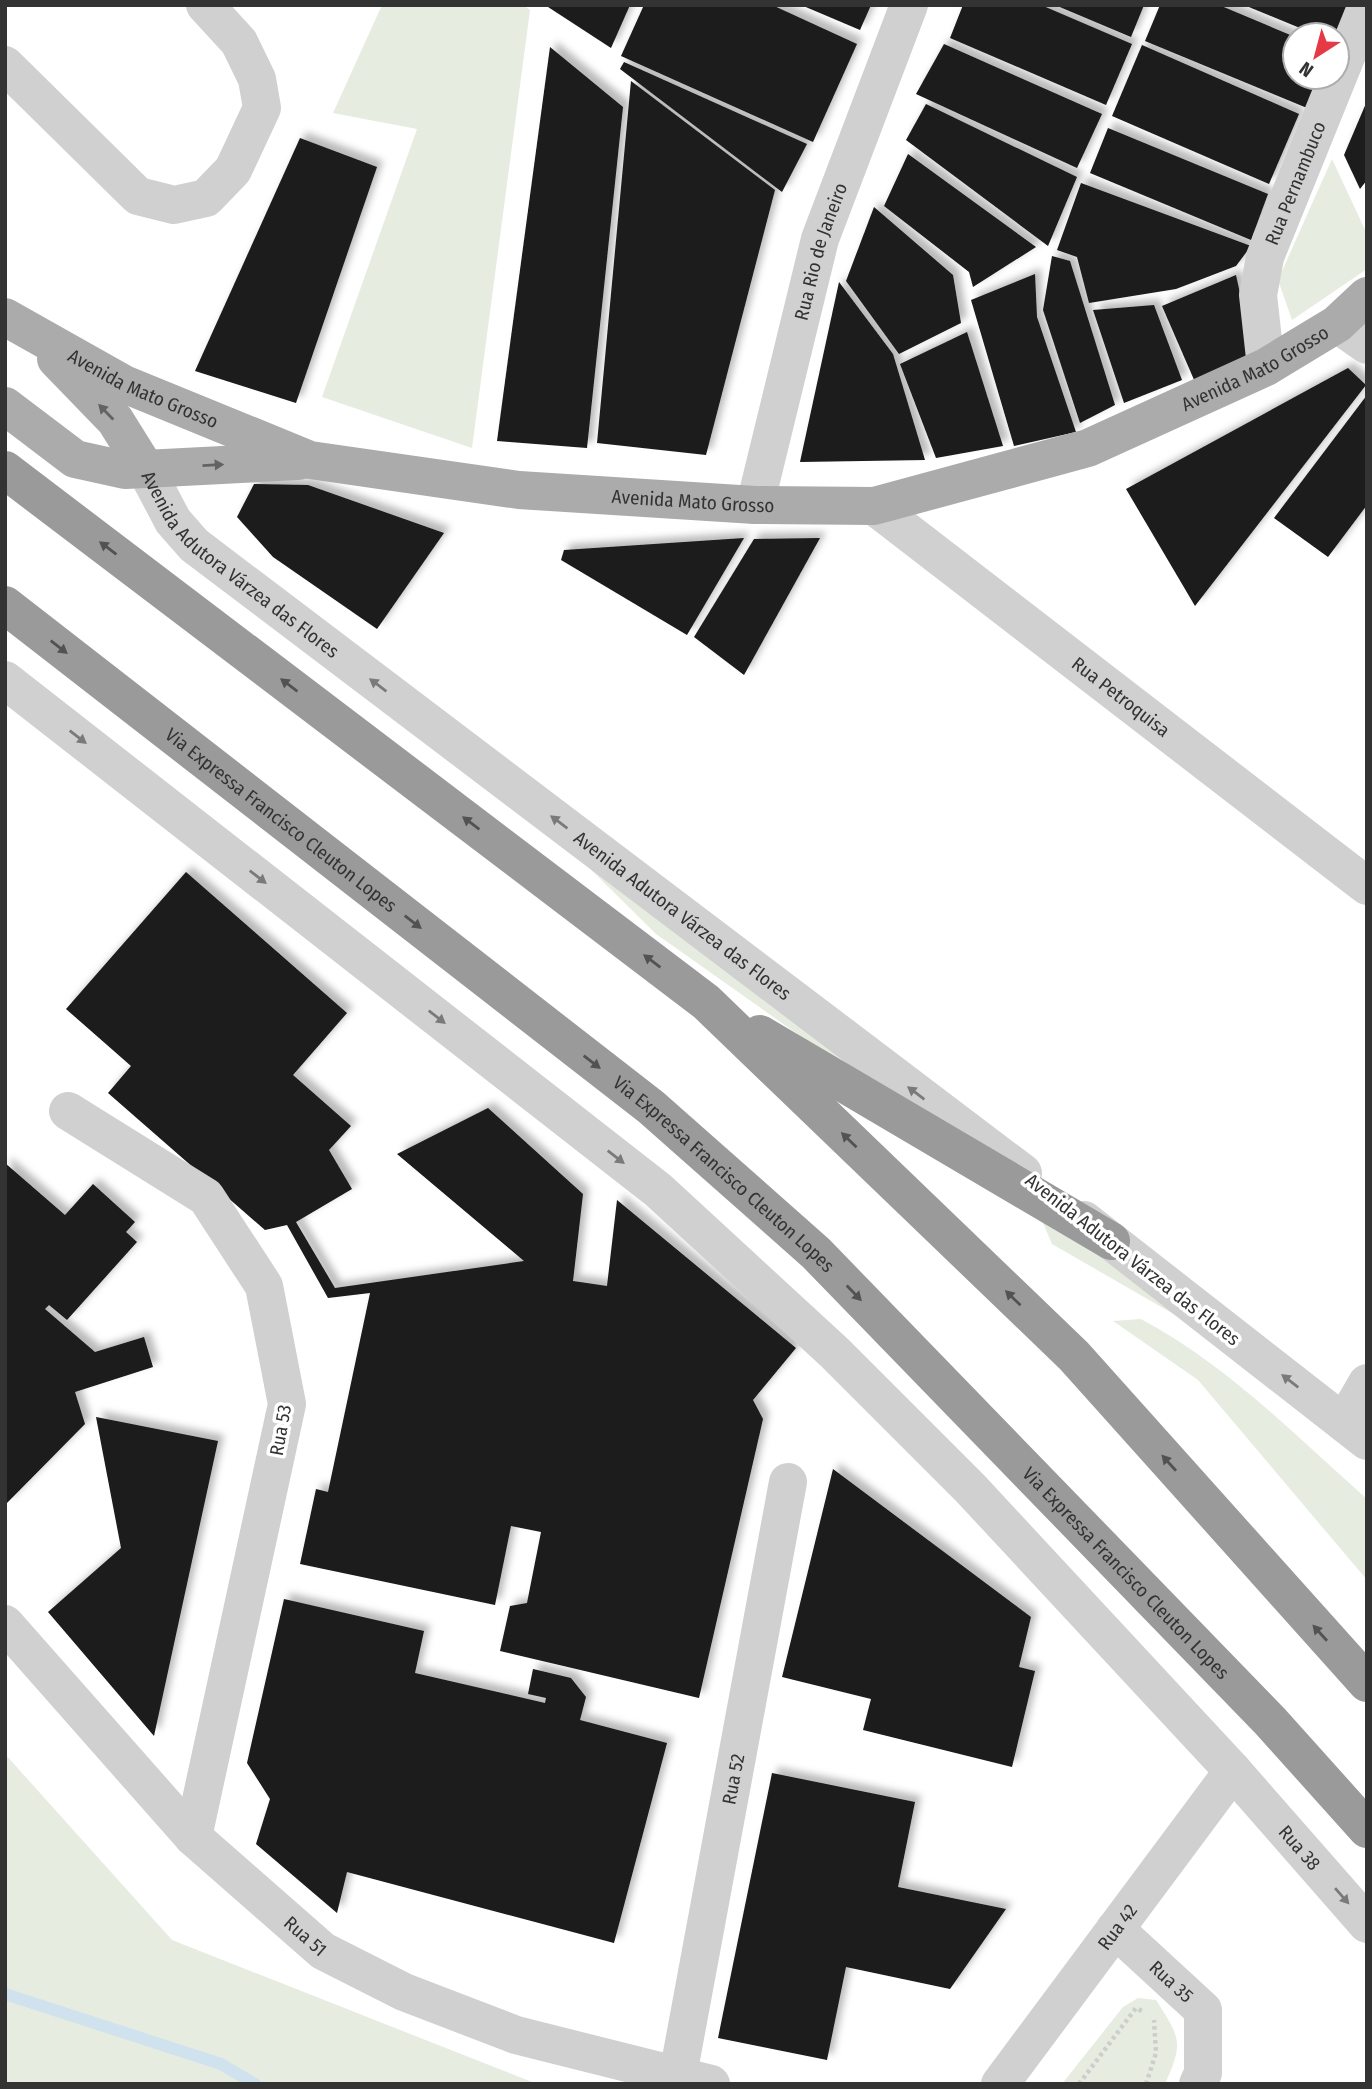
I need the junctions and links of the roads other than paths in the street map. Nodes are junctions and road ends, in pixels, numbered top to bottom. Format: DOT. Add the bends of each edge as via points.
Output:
graph roads {
  1 [pos="205,5"];
  2 [pos="909,5"];
  3 [pos="1367,5"];
  4 [pos="5,65"];
  5 [pos="1367,296"];
  6 [pos="17,324"];
  7 [pos="1352,334"];
  8 [pos="1266,367"];
  9 [pos="5,406"];
  10 [pos="310,460"];
  11 [pos="145,468"];
  12 [pos="5,470"];
  13 [pos="755,505"];
  14 [pos="874,506"];
  15 [pos="5,605"];
  16 [pos="5,680"];
  17 [pos="1367,886"];
  18 [pos="706,1002"];
  19 [pos="68,1111"];
  20 [pos="1111,1241"];
  21 [pos="1367,1383"];
  22 [pos="1355,1432"];
  23 [pos="788,1482"];
  24 [pos="5,1624"];
  25 [pos="1367,1683"];
  26 [pos="1233,1771"];
  27 [pos="1367,1829"];
  28 [pos="194,1837"];
  29 [pos="1367,1924"];
  30 [pos="1115,1930"];
  31 [pos="694,2080"];
  32 [pos="1000,2084"];
  33 [pos="1198,2084"];
  1 -- 4 [label="street" via="239,42 257,79 261,108 233,170 206,198 174,205 138,196"];
  2 -- 13 [label="street, Rua Rio de Janeiro" via="820,239"];
  3 -- 8 [label="street, Rua Pernambuco" via="1265,257 1258,295"];
  5 -- 7 [label="main road, Avenida Mato Grosso"];
  6 -- 10 [label="main road, Avenida Mato Grosso" via="124,384"];
  11 -- 6 [label="main road, one-way" via="115,420"];
  7 -- 8 [label="main road, Avenida Mato Grosso"];
  8 -- 14 [label="main road, Avenida Mato Grosso" via="1088,448"];
  9 -- 11 [label="main road, Avenida Adutora Várzea das Flores" via="75,458 125,470"];
  11 -- 10 [label="main road, one-way"];
  10 -- 13 [label="main road, Avenida Mato Grosso" via="519,491"];
  20 -- 11 [label="street, Avenida Adutora Várzea das Flores, one-way" via="194,545 173,522"];
  18 -- 12 [label="highway, one-way"];
  13 -- 14 [label="main road, Avenida Mato Grosso"];
  14 -- 17 [label="street, Rua Petroquisa"];
  15 -- 27 [label="highway, Via Expressa Francisco Cleuton Lopes, one-way" via="651,1107 816,1253 1270,1721"];
  16 -- 26 [label="street, one-way" via="658,1190 835,1353 971,1488"];
  18 -- 20 [label="highway"];
  25 -- 18 [label="highway, one-way" via="1074,1356"];
  19 -- 28 [label="street, Rua 53" via="206,1197 264,1286 287,1404"];
  22 -- 20 [label="street, Avenida Adutora Várzea das Flores, one-way"];
  21 -- 22 [label="street"];
  23 -- 31 [label="street, Rua 52"];
  24 -- 28 [label="street, Rua 51"];
  26 -- 29 [label="street, Rua 38, one-way"];
  26 -- 30 [label="street, Rua 42"];
  28 -- 31 [label="street, Rua 51" via="323,1951 404,1992 516,2035"];
  30 -- 32 [label="street, Rua 42"];
  30 -- 33 [label="street, Rua 35" via="1203,2010 1203,2073"];
}
